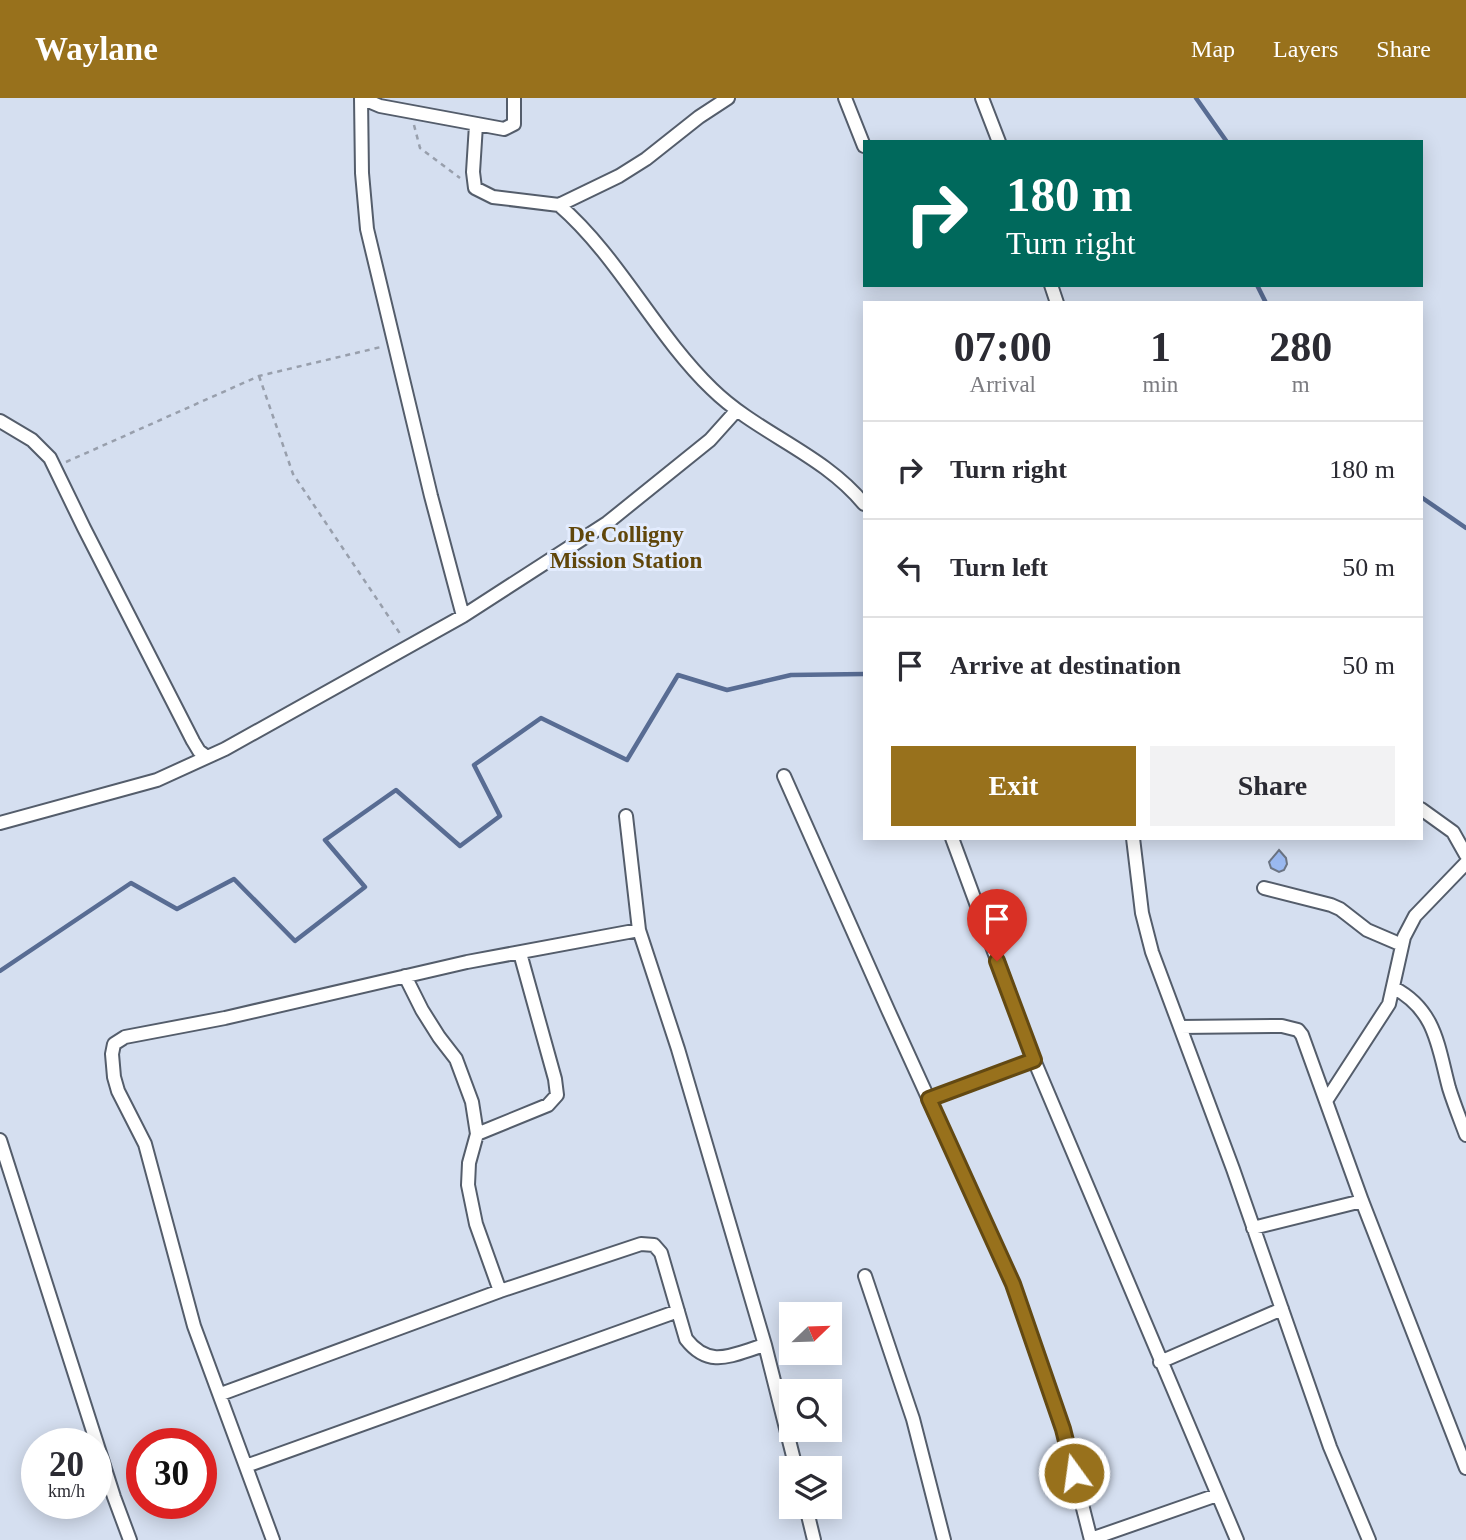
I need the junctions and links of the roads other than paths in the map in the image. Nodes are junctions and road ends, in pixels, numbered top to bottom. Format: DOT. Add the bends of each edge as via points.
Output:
graph roads {
  1 [pos="361,98"];
  2 [pos="514,98"];
  3 [pos="728,98"];
  4 [pos="845,98"];
  5 [pos="982,98"];
  6 [pos="476,125"];
  7 [pos="998,140"];
  8 [pos="863,143"];
  9 [pos="559,205"];
  10 [pos="736,411"];
  11 [pos="0,421"];
  12 [pos="863,503"];
  13 [pos="463,616"];
  14 [pos="206,757"];
  15 [pos="784,776"];
  16 [pos="1423,810"];
  17 [pos="626,816"];
  18 [pos="0,823"];
  19 [pos="953,840"];
  20 [pos="1133,840"];
  21 [pos="1466,855"];
  22 [pos="1466,863"];
  23 [pos="1264,888"];
  24 [pos="639,930"];
  25 [pos="1402,945"];
  26 [pos="520,953"];
  27 [pos="405,976"];
  28 [pos="1394,988"];
  29 [pos="1180,1027"];
  30 [pos="1034,1060"];
  31 [pos="929,1099"];
  32 [pos="1326,1101"];
  33 [pos="477,1134"];
  34 [pos="1466,1135"];
  35 [pos="0,1140"];
  36 [pos="1362,1200"];
  37 [pos="1253,1228"];
  38 [pos="865,1276"];
  39 [pos="500,1292"];
  40 [pos="1282,1309"];
  41 [pos="678,1311"];
  42 [pos="765,1345"];
  43 [pos="1160,1362"];
  44 [pos="220,1394"];
  45 [pos="793,1456"];
  46 [pos="246,1466"];
  47 [pos="1466,1468"];
  48 [pos="1217,1495"];
  49 [pos="809,1519"];
  50 [pos="130,1540"];
  51 [pos="273,1540"];
  52 [pos="814,1540"];
  53 [pos="944,1540"];
  54 [pos="1091,1540"];
  55 [pos="1237,1540"];
  56 [pos="1368,1540"];
  1 -- 6 [label="street"];
  1 -- 13 [label="street" via="367,229"];
  2 -- 6 [label="street" via="516,120 511,127"];
  3 -- 9 [label="street" via="637,165"];
  4 -- 8 [label="street"];
  5 -- 7 [label="street"];
  6 -- 9 [label="street" via="475,188 493,197"];
  9 -- 10 [label="street" via="578,221 710,388"];
  10 -- 12 [label="street" via="812,457"];
  10 -- 13 [label="street" via="710,440 607,523"];
  11 -- 14 [label="street" via="32,440 50,458 193,740"];
  13 -- 14 [label="street"];
  14 -- 18 [label="street" via="157,780"];
  15 -- 31 [label="street"];
  16 -- 21 [label="street" via="1453,832"];
  17 -- 24 [label="street"];
  19 -- 30 [label="street"];
  20 -- 29 [label="street" via="1142,913"];
  22 -- 25 [label="street" via="1419,910"];
  23 -- 25 [label="street" via="1331,905 1367,930"];
  24 -- 26 [label="street"];
  24 -- 42 [label="street"];
  25 -- 28 [label="street"];
  26 -- 27 [label="street"];
  26 -- 33 [label="street" via="557,1096 548,1105"];
  27 -- 33 [label="street" via="462,1070"];
  27 -- 44 [label="street" via="125,1037 113,1047 114,1077 145,1144 194,1326"];
  28 -- 32 [label="street" via="1382,1017"];
  28 -- 34 [label="street" via="1418,1004 1433,1028"];
  29 -- 32 [label="street" via="1298,1030 1307,1043"];
  29 -- 37 [label="street"];
  30 -- 31 [label="street"];
  30 -- 43 [label="street"];
  31 -- 54 [label="street" via="1013,1284 1063,1429"];
  32 -- 36 [label="street"];
  33 -- 39 [label="street" via="468,1185 476,1224"];
  35 -- 50 [label="street"];
  36 -- 37 [label="street"];
  36 -- 47 [label="street"];
  37 -- 40 [label="street"];
  38 -- 53 [label="street" via="913,1419"];
  39 -- 41 [label="street" via="649,1243 659,1248"];
  39 -- 44 [label="street"];
  40 -- 43 [label="street"];
  40 -- 56 [label="street"];
  41 -- 42 [label="street" via="686,1339 705,1356 718,1358"];
  41 -- 46 [label="street"];
  42 -- 45 [label="street"];
  43 -- 48 [label="street"];
  44 -- 46 [label="street"];
  46 -- 51 [label="street"];
  48 -- 54 [label="street"];
  48 -- 55 [label="street"];
  49 -- 52 [label="street"];
}
